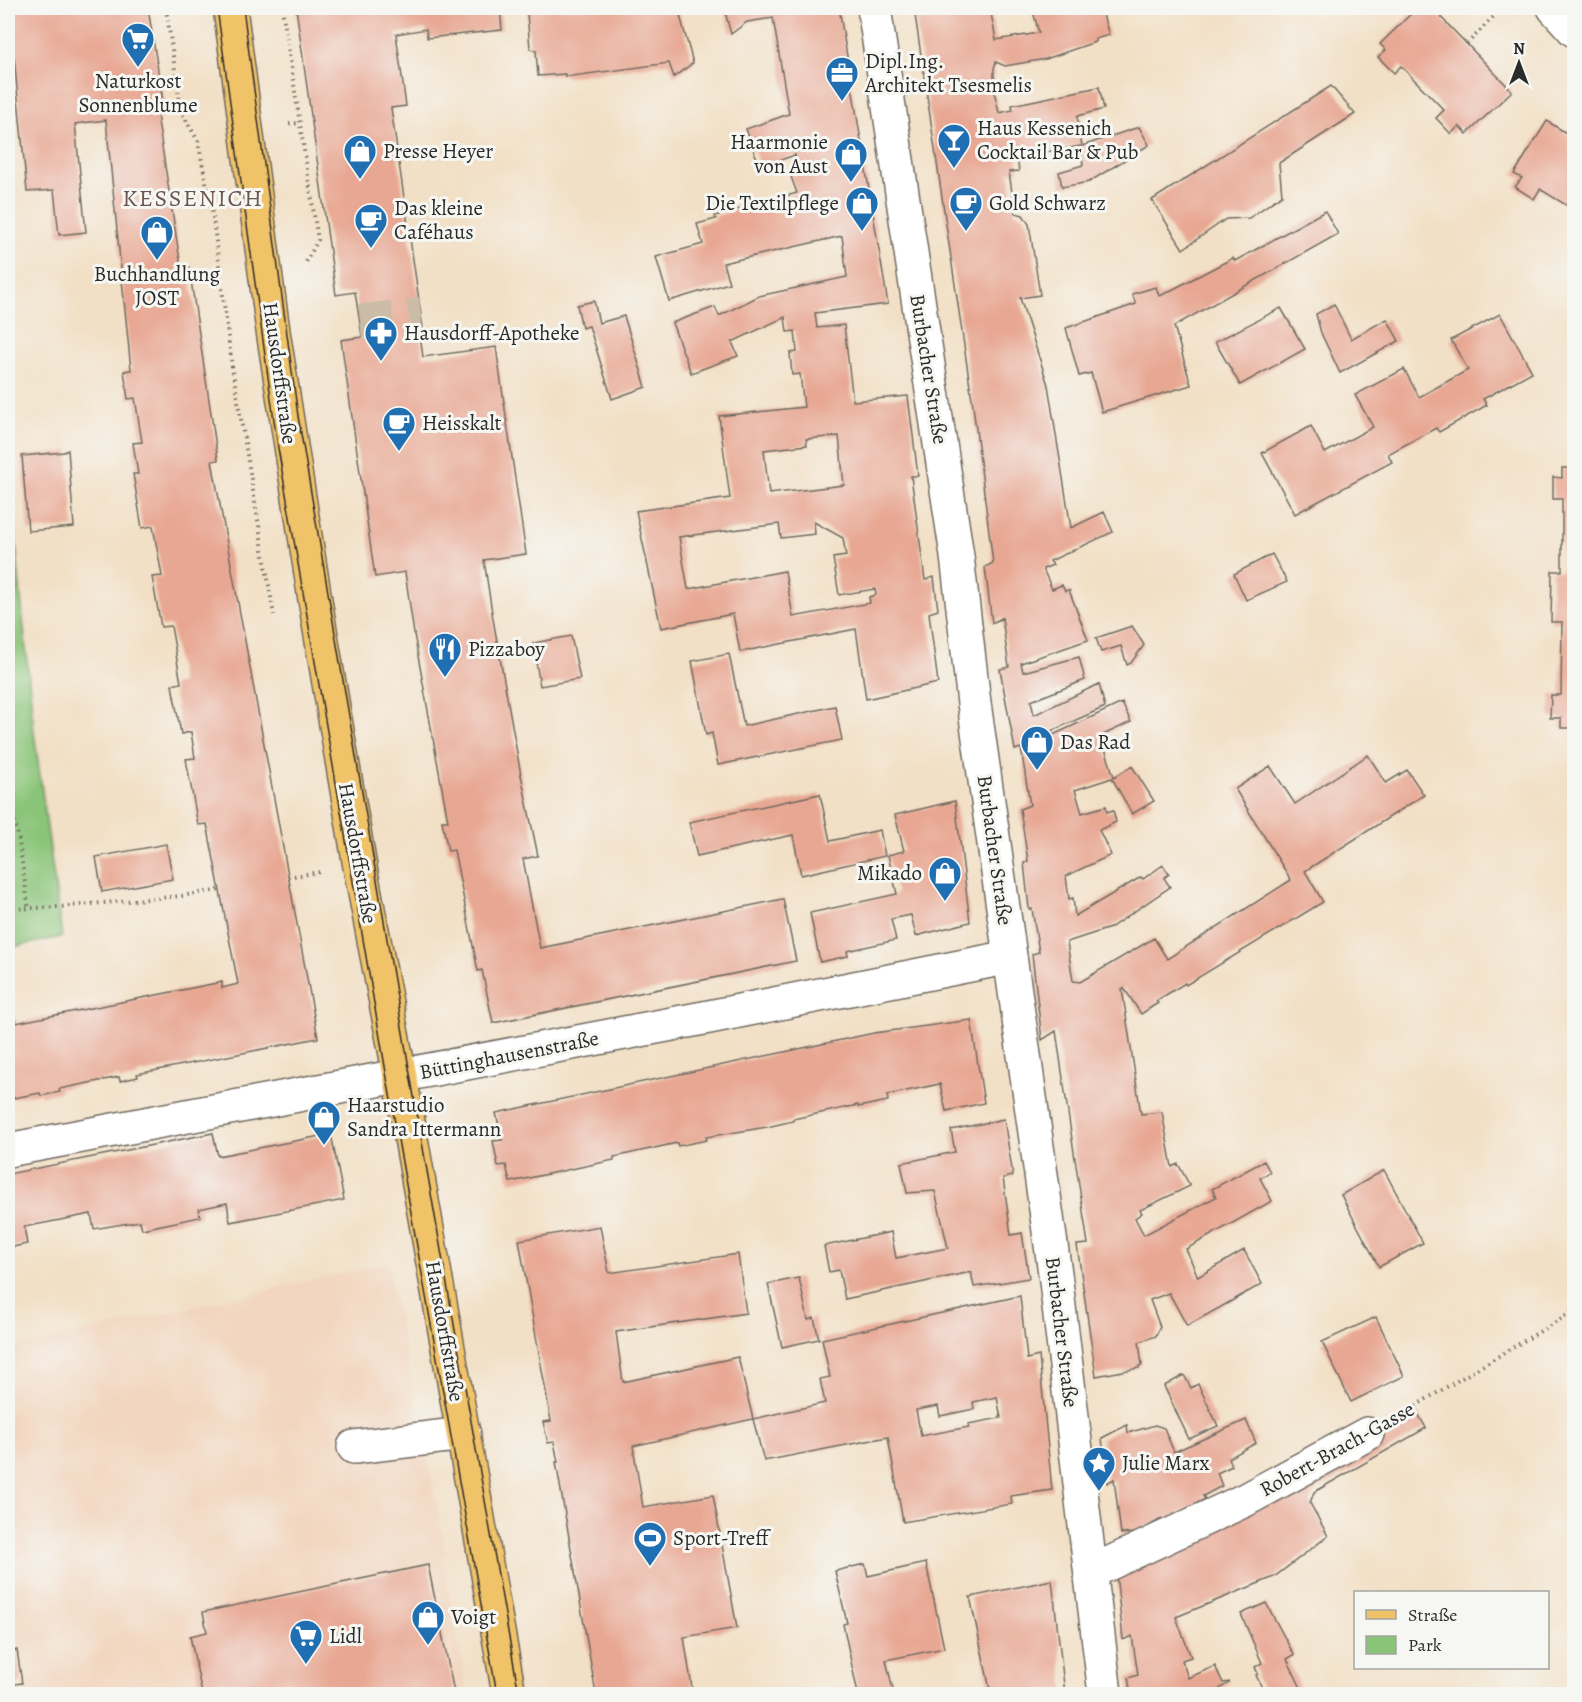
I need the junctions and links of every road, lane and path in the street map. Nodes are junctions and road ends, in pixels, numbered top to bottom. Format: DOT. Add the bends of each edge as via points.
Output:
graph roads {
  1 [pos="166,8"];
  2 [pos="230,8"];
  3 [pos="282,8"];
  4 [pos="874,8"];
  5 [pos="1502,8"];
  6 [pos="1554,8"];
  7 [pos="1575,30"];
  8 [pos="1467,44"];
  9 [pos="300,123"];
  10 [pos="289,124"];
  11 [pos="318,240"];
  12 [pos="274,615"];
  13 [pos="8,792"];
  14 [pos="220,890"];
  15 [pos="8,909"];
  16 [pos="29,910"];
  17 [pos="1010,957"];
  18 [pos="400,1076"];
  19 [pos="8,1150"];
  20 [pos="1575,1311"];
  21 [pos="464,1434"];
  22 [pos="1366,1434"];
  23 [pos="354,1447"];
  24 [pos="1092,1572"];
  25 [pos="509,1695"];
  26 [pos="1105,1695"];
  1 -- 12 [label="path" via="182,111 198,141 213,218 232,366"];
  2 -- 18 [label="main road, Hausdorffstraße" via="291,448 360,867"];
  3 -- 9 [label="path"];
  4 -- 17 [label="street, Burbacher Straße" via="952,521"];
  5 -- 8 [label="path"];
  6 -- 7 [label="street"];
  9 -- 10 [label="path"];
  9 -- 11 [label="path"];
  13 -- 16 [label="path"];
  14 -- 16 [label="path"];
  15 -- 16 [label="path"];
  17 -- 18 [label="street, Büttinghausenstraße"];
  17 -- 24 [label="street, Burbacher Straße"];
  18 -- 19 [label="street, Büttinghausenstraße"];
  18 -- 21 [label="main road, Hausdorffstraße"];
  20 -- 22 [label="path, Robert-Brach-Gasse"];
  21 -- 23 [label="street"];
  21 -- 25 [label="main road, Hausdorffstraße"];
  22 -- 24 [label="street, Robert-Brach-Gasse" via="1245,1500"];
  24 -- 26 [label="street, Burbacher Straße"];
}
